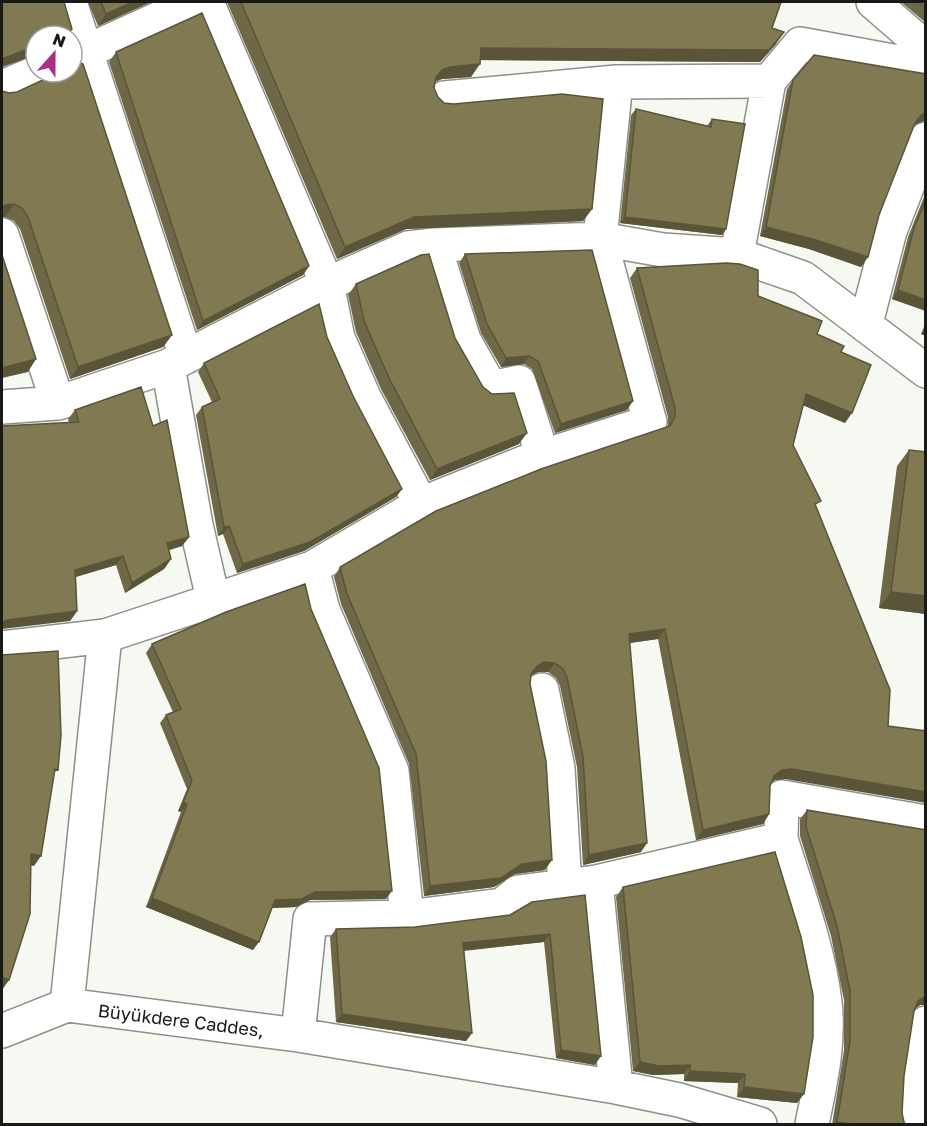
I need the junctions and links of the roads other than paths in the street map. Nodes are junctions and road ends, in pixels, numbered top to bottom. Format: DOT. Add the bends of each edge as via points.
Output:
graph roads {
  1 [pos="70,2"];
  2 [pos="195,2"];
  3 [pos="207,2"];
  4 [pos="873,2"];
  5 [pos="74,24"];
  6 [pos="926,48"];
  7 [pos="84,52"];
  8 [pos="84,67"];
  9 [pos="926,67"];
  10 [pos="24,78"];
  11 [pos="769,81"];
  12 [pos="616,82"];
  13 [pos="2,87"];
  14 [pos="444,98"];
  15 [pos="926,139"];
  16 [pos="2,235"];
  17 [pos="600,239"];
  18 [pos="434,245"];
  19 [pos="736,255"];
  20 [pos="327,284"];
  21 [pos="866,323"];
  22 [pos="177,362"];
  23 [pos="926,371"];
  24 [pos="58,403"];
  25 [pos="2,407"];
  26 [pos="543,457"];
  27 [pos="421,504"];
  28 [pos="312,568"];
  29 [pos="214,603"];
  30 [pos="105,636"];
  31 [pos="2,648"];
  32 [pos="542,690"];
  33 [pos="926,822"];
  34 [pos="781,839"];
  35 [pos="580,884"];
  36 [pos="407,917"];
  37 [pos="67,1005"];
  38 [pos="926,1023"];
  39 [pos="2,1031"];
  40 [pos="298,1035"];
  41 [pos="616,1087"];
  42 [pos="760,1125"];
  43 [pos="812,1125"];
  44 [pos="914,1125"];
  1 -- 5 [label="street"];
  2 -- 7 [label="street"];
  3 -- 20 [label="street"];
  4 -- 6 [label="street"];
  8 -- 22 [label="street"];
  9 -- 11 [label="street" via="800,44"];
  10 -- 13 [label="street"];
  11 -- 12 [label="street"];
  11 -- 19 [label="street"];
  12 -- 14 [label="street"];
  12 -- 17 [label="street"];
  15 -- 21 [label="street" via="890,231"];
  16 -- 24 [label="street"];
  17 -- 18 [label="street"];
  17 -- 19 [label="street" via="663,250"];
  17 -- 26 [label="street" via="650,422"];
  18 -- 20 [label="street" via="408,249"];
  18 -- 26 [label="street" via="464,340 491,388 519,382"];
  19 -- 21 [label="street" via="803,278"];
  20 -- 22 [label="street"];
  20 -- 27 [label="street" via="338,338 352,371"];
  21 -- 23 [label="street"];
  22 -- 24 [label="street"];
  22 -- 29 [label="street" via="196,525"];
  24 -- 25 [label="street"];
  26 -- 27 [label="street"];
  27 -- 28 [label="street"];
  28 -- 29 [label="street"];
  28 -- 36 [label="street" via="323,610 392,771"];
  29 -- 30 [label="street"];
  30 -- 31 [label="street"];
  30 -- 37 [label="street"];
  32 -- 35 [label="street"];
  33 -- 34 [label="street" via="782,797"];
  34 -- 35 [label="street"];
  34 -- 43 [label="street" via="807,920 825,1003 824,1066"];
  35 -- 36 [label="street" via="518,892 502,905"];
  35 -- 41 [label="street"];
  36 -- 40 [label="street" via="309,919"];
  37 -- 39 [label="street"];
  37 -- 40 [label="street, Büyükdere Caddes,"];
  38 -- 44 [label="street"];
  40 -- 41 [label="street, Büyükdere Caddes,"];
  41 -- 42 [label="street, Büyükdere Caddes," via="679,1100"];
}
